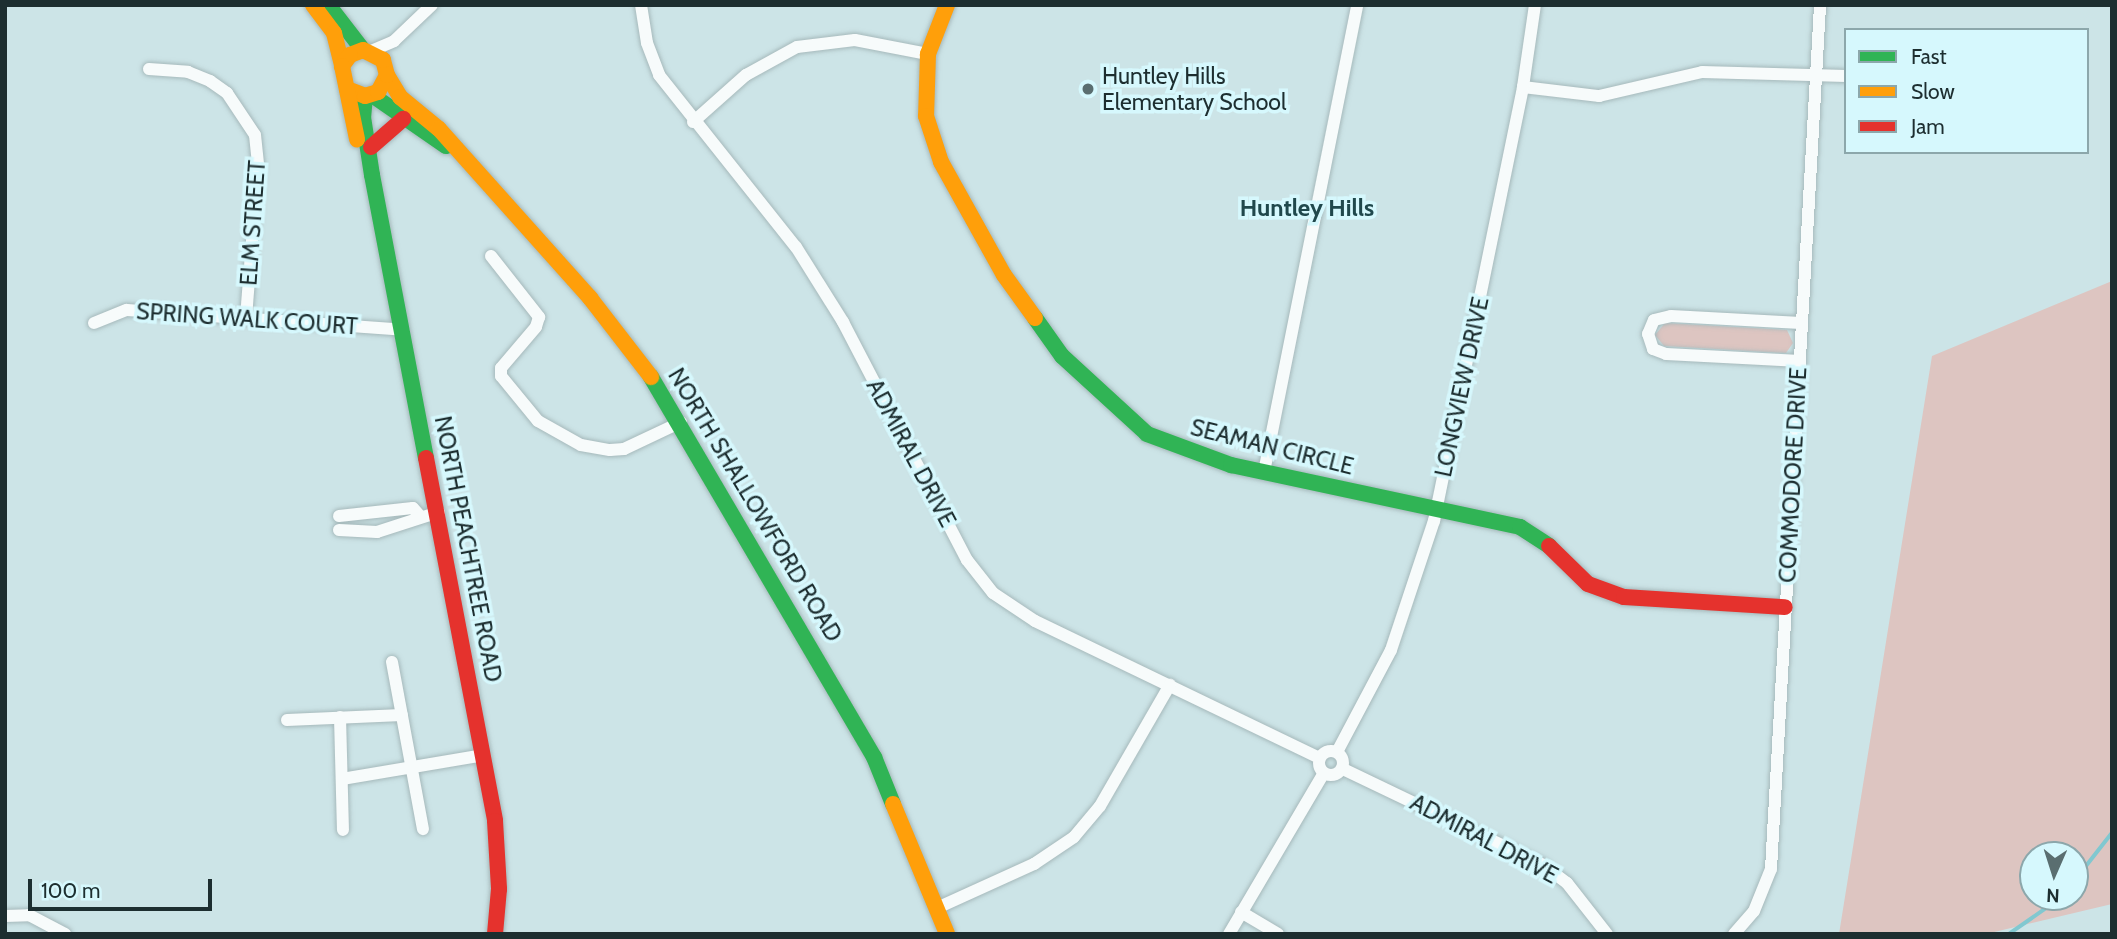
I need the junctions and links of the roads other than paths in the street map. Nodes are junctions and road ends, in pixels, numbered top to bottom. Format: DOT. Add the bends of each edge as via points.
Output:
graph roads {
  1 [pos="313,5"];
  2 [pos="328,5"];
  3 [pos="432,5"];
  4 [pos="641,5"];
  5 [pos="947,5"];
  6 [pos="1357,5"];
  7 [pos="1535,5"];
  8 [pos="1820,5"];
  9 [pos="394,41"];
  10 [pos="367,51"];
  11 [pos="928,54"];
  12 [pos="342,66"];
  13 [pos="149,69"];
  14 [pos="387,71"];
  15 [pos="1816,74"];
  16 [pos="1844,76"];
  17 [pos="1523,87"];
  18 [pos="347,89"];
  19 [pos="369,96"];
  20 [pos="403,118"];
  21 [pos="693,122"];
  22 [pos="371,147"];
  23 [pos="451,147"];
  24 [pos="372,175"];
  25 [pos="491,256"];
  26 [pos="246,319"];
  27 [pos="94,323"];
  28 [pos="1801,323"];
  29 [pos="403,330"];
  30 [pos="1800,362"];
  31 [pos="681,422"];
  32 [pos="1264,472"];
  33 [pos="1437,507"];
  34 [pos="439,512"];
  35 [pos="339,516"];
  36 [pos="420,516"];
  37 [pos="339,530"];
  38 [pos="1785,607"];
  39 [pos="392,662"];
  40 [pos="1170,685"];
  41 [pos="402,715"];
  42 [pos="340,718"];
  43 [pos="287,720"];
  44 [pos="1337,752"];
  45 [pos="484,755"];
  46 [pos="1320,758"];
  47 [pos="411,767"];
  48 [pos="1343,769"];
  49 [pos="1324,774"];
  50 [pos="342,779"];
  51 [pos="422,829"];
  52 [pos="343,830"];
  53 [pos="937,908"];
  54 [pos="1241,912"];
  55 [pos="5,916"];
  56 [pos="65,934"];
  57 [pos="495,934"];
  58 [pos="947,934"];
  59 [pos="1228,934"];
  60 [pos="1278,934"];
  61 [pos="1607,934"];
  62 [pos="1734,934"];
  1 -- 12 [label="street, NORTH PEACHTREE ROAD" via="334,33"];
  2 -- 10 [label="street"];
  3 -- 9 [label="street"];
  4 -- 21 [label="street, ADMIRAL DRIVE" via="647,43 659,75"];
  5 -- 11 [label="street, SEAMAN CIRCLE"];
  6 -- 32 [label="street"];
  7 -- 17 [label="street, LONGVIEW DRIVE"];
  8 -- 15 [label="street, COMMODORE DRIVE"];
  9 -- 10 [label="street"];
  9 -- 14 [label="street"];
  10 -- 12 [label="street" via="350,55"];
  10 -- 14 [label="street"];
  11 -- 21 [label="street" via="855,40 797,47 746,75"];
  11 -- 32 [label="street, SEAMAN CIRCLE" via="926,116 933,142 1004,275 1062,356 1147,434 1198,455"];
  12 -- 18 [label="street, NORTH PEACHTREE ROAD"];
  13 -- 26 [label="street, ELM STREET" via="188,72 209,81 227,93 256,135 258,165"];
  14 -- 19 [label="street" via="383,87"];
  14 -- 23 [label="street, NORTH SHALLOWFORD ROAD" via="400,97 439,129"];
  15 -- 16 [label="street"];
  15 -- 17 [label="street" via="1702,72 1599,96"];
  15 -- 28 [label="street, COMMODORE DRIVE"];
  17 -- 33 [label="street, LONGVIEW DRIVE"];
  18 -- 19 [label="street"];
  18 -- 24 [label="street, NORTH PEACHTREE ROAD" via="358,142"];
  19 -- 20 [label="street, NORTH SHALLOWFORD ROAD"];
  19 -- 22 [label="street, NORTH PEACHTREE ROAD" via="363,117"];
  20 -- 22 [label="street"];
  20 -- 23 [label="street, NORTH SHALLOWFORD ROAD"];
  21 -- 40 [label="street, ADMIRAL DRIVE" via="768,208 821,286 979,576 1006,604 1035,621"];
  22 -- 24 [label="street, NORTH PEACHTREE ROAD"];
  23 -- 31 [label="street, NORTH SHALLOWFORD ROAD" via="622,336"];
  24 -- 29 [label="street, NORTH PEACHTREE ROAD"];
  25 -- 31 [label="street" via="539,317 536,327 501,368 501,376 538,421 581,445 610,450 624,449"];
  26 -- 27 [label="street, SPRING WALK COURT" via="127,310"];
  26 -- 29 [label="street, SPRING WALK COURT"];
  28 -- 30 [label="street, COMMODORE DRIVE"];
  28 -- 30 [label="street" via="1671,316 1654,320 1648,334 1653,349 1666,354"];
  29 -- 34 [label="street, NORTH PEACHTREE ROAD"];
  30 -- 38 [label="street, COMMODORE DRIVE"];
  31 -- 53 [label="street, NORTH SHALLOWFORD ROAD" via="874,757"];
  32 -- 33 [label="street, SEAMAN CIRCLE"];
  33 -- 38 [label="street, SEAMAN CIRCLE" via="1533,533 1576,575 1602,591 1625,597"];
  33 -- 44 [label="street, LONGVIEW DRIVE" via="1391,650"];
  34 -- 36 [label="street"];
  34 -- 45 [label="street, NORTH PEACHTREE ROAD"];
  35 -- 36 [label="street" via="414,508"];
  36 -- 37 [label="street" via="416,522 377,532"];
  38 -- 62 [label="street, COMMODORE DRIVE" via="1771,869 1754,911"];
  39 -- 41 [label="street"];
  40 -- 46 [label="street, ADMIRAL DRIVE"];
  40 -- 53 [label="street" via="1100,806 1074,837 1034,864"];
  41 -- 42 [label="street"];
  41 -- 47 [label="street"];
  42 -- 43 [label="street"];
  42 -- 50 [label="street"];
  44 -- 46 [label="street" via="1325,752"];
  44 -- 48 [label="street"];
  45 -- 47 [label="street"];
  45 -- 57 [label="street, NORTH PEACHTREE ROAD" via="495,821 499,889"];
  46 -- 49 [label="street"];
  47 -- 50 [label="street"];
  47 -- 51 [label="street"];
  48 -- 49 [label="street" via="1337,775"];
  48 -- 61 [label="street, ADMIRAL DRIVE" via="1543,865 1567,883"];
  49 -- 54 [label="street"];
  50 -- 52 [label="street"];
  53 -- 58 [label="street, NORTH SHALLOWFORD ROAD"];
  54 -- 59 [label="street"];
  54 -- 60 [label="street"];
  55 -- 56 [label="street" via="29,915"];
}
